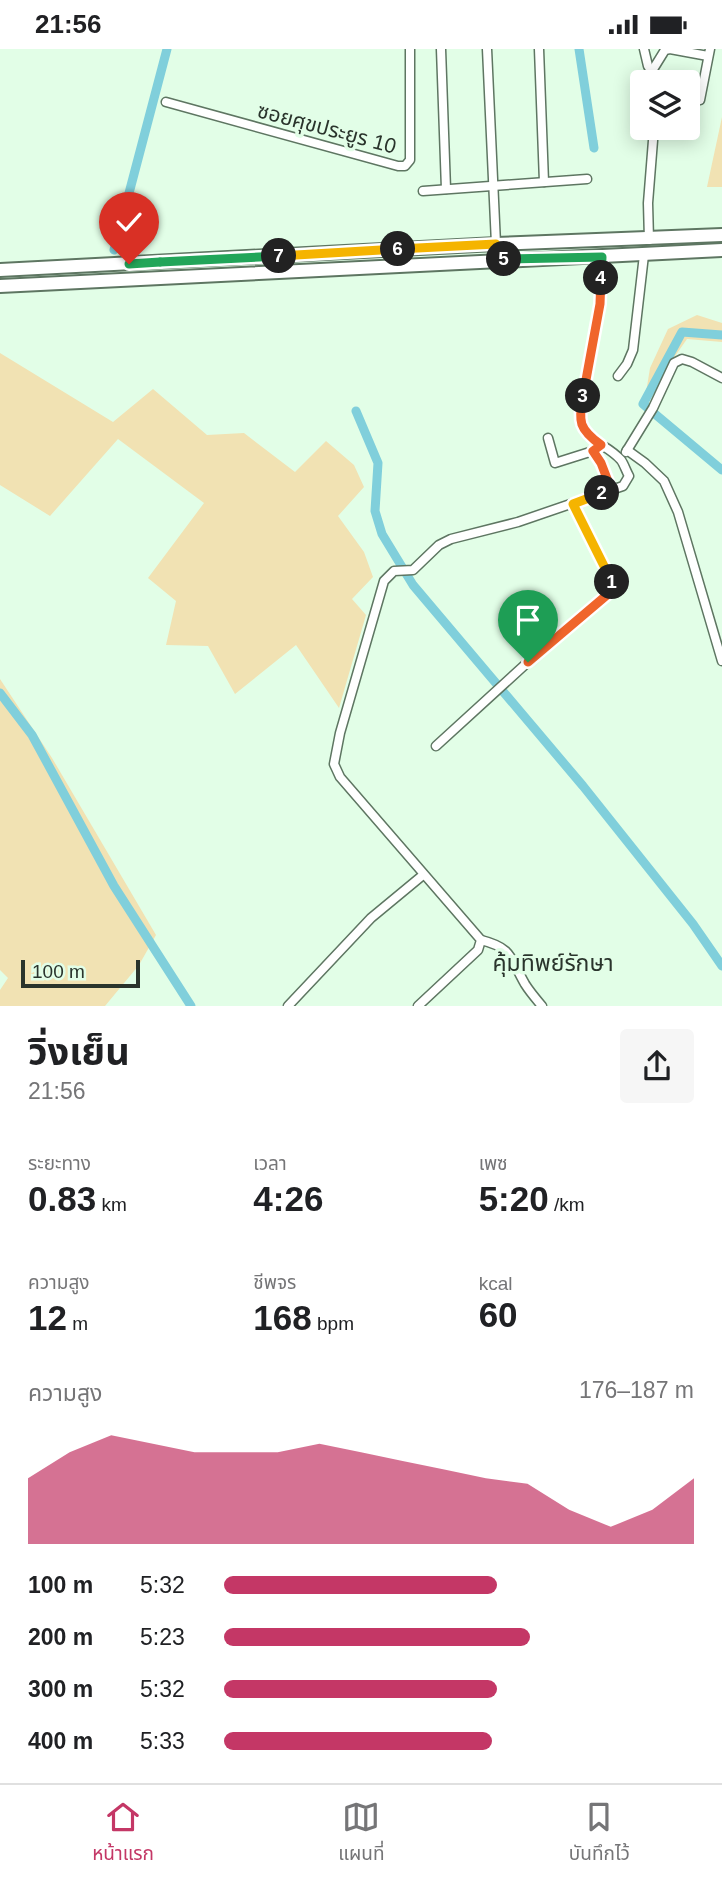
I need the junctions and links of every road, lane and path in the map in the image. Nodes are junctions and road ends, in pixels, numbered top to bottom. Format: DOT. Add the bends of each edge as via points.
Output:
graph roads {
  1 [pos="410,49"];
  2 [pos="441,49"];
  3 [pos="487,49"];
  4 [pos="539,49"];
  5 [pos="645,49"];
  6 [pos="709,53"];
  7 [pos="651,70"];
  8 [pos="653,70"];
  9 [pos="700,100"];
  10 [pos="166,101"];
  11 [pos="653,140"];
  12 [pos="587,179"];
  13 [pos="544,182"];
  14 [pos="494,185"];
  15 [pos="446,189"];
  16 [pos="423,191"];
  17 [pos="722,235"];
  18 [pos="649,240"];
  19 [pos="496,244"];
  20 [pos="722,250"];
  21 [pos="644,254"];
  22 [pos="602,257"];
  23 [pos="497,260"];
  24 [pos="0,270"];
  25 [pos="0,286"];
  26 [pos="618,376"];
  27 [pos="722,378"];
  28 [pos="548,438"];
  29 [pos="601,445"];
  30 [pos="627,450"];
  31 [pos="593,451"];
  32 [pos="621,460"];
  33 [pos="611,489"];
  34 [pos="573,504"];
  35 [pos="722,661"];
  36 [pos="436,746"];
  37 [pos="423,875"];
  38 [pos="481,940"];
  39 [pos="288,1006"];
  40 [pos="418,1006"];
  41 [pos="542,1006"];
  1 -- 10 [label="street, ซอยศุขประยูร 10" via="410,160 405,166"];
  2 -- 15 [label="street"];
  3 -- 14 [label="street"];
  4 -- 13 [label="street"];
  5 -- 7 [label="street"];
  6 -- 8 [label="street" via="665,50"];
  6 -- 9 [label="street"];
  11 -- 18 [label="street"];
  12 -- 13 [label="street"];
  13 -- 14 [label="street"];
  14 -- 15 [label="street"];
  14 -- 19 [label="street"];
  15 -- 16 [label="street"];
  17 -- 18 [label="main road"];
  18 -- 19 [label="main road"];
  19 -- 23 [label="main road"];
  19 -- 24 [label="main road"];
  20 -- 21 [label="main road"];
  21 -- 22 [label="main road"];
  21 -- 26 [label="street" via="633,350"];
  22 -- 23 [label="main road"];
  22 -- 29 [label="street" via="600,304 580,414 582,428"];
  23 -- 25 [label="main road"];
  27 -- 30 [label="street" via="692,362 682,359 674,363"];
  28 -- 31 [label="street" via="555,463"];
  29 -- 31 [label="street"];
  29 -- 32 [label="street"];
  30 -- 32 [label="street"];
  30 -- 35 [label="street" via="664,481 678,512"];
  31 -- 33 [label="street"];
  32 -- 33 [label="street" via="629,476 627,482"];
  33 -- 34 [label="street"];
  34 -- 36 [label="street" via="614,589"];
  34 -- 37 [label="street" via="451,539 414,570 394,571 384,581 334,764"];
  37 -- 38 [label="street"];
  37 -- 39 [label="street" via="370,918"];
  38 -- 40 [label="street" via="478,950"];
  38 -- 41 [label="street" via="500,945 514,960"];
}
